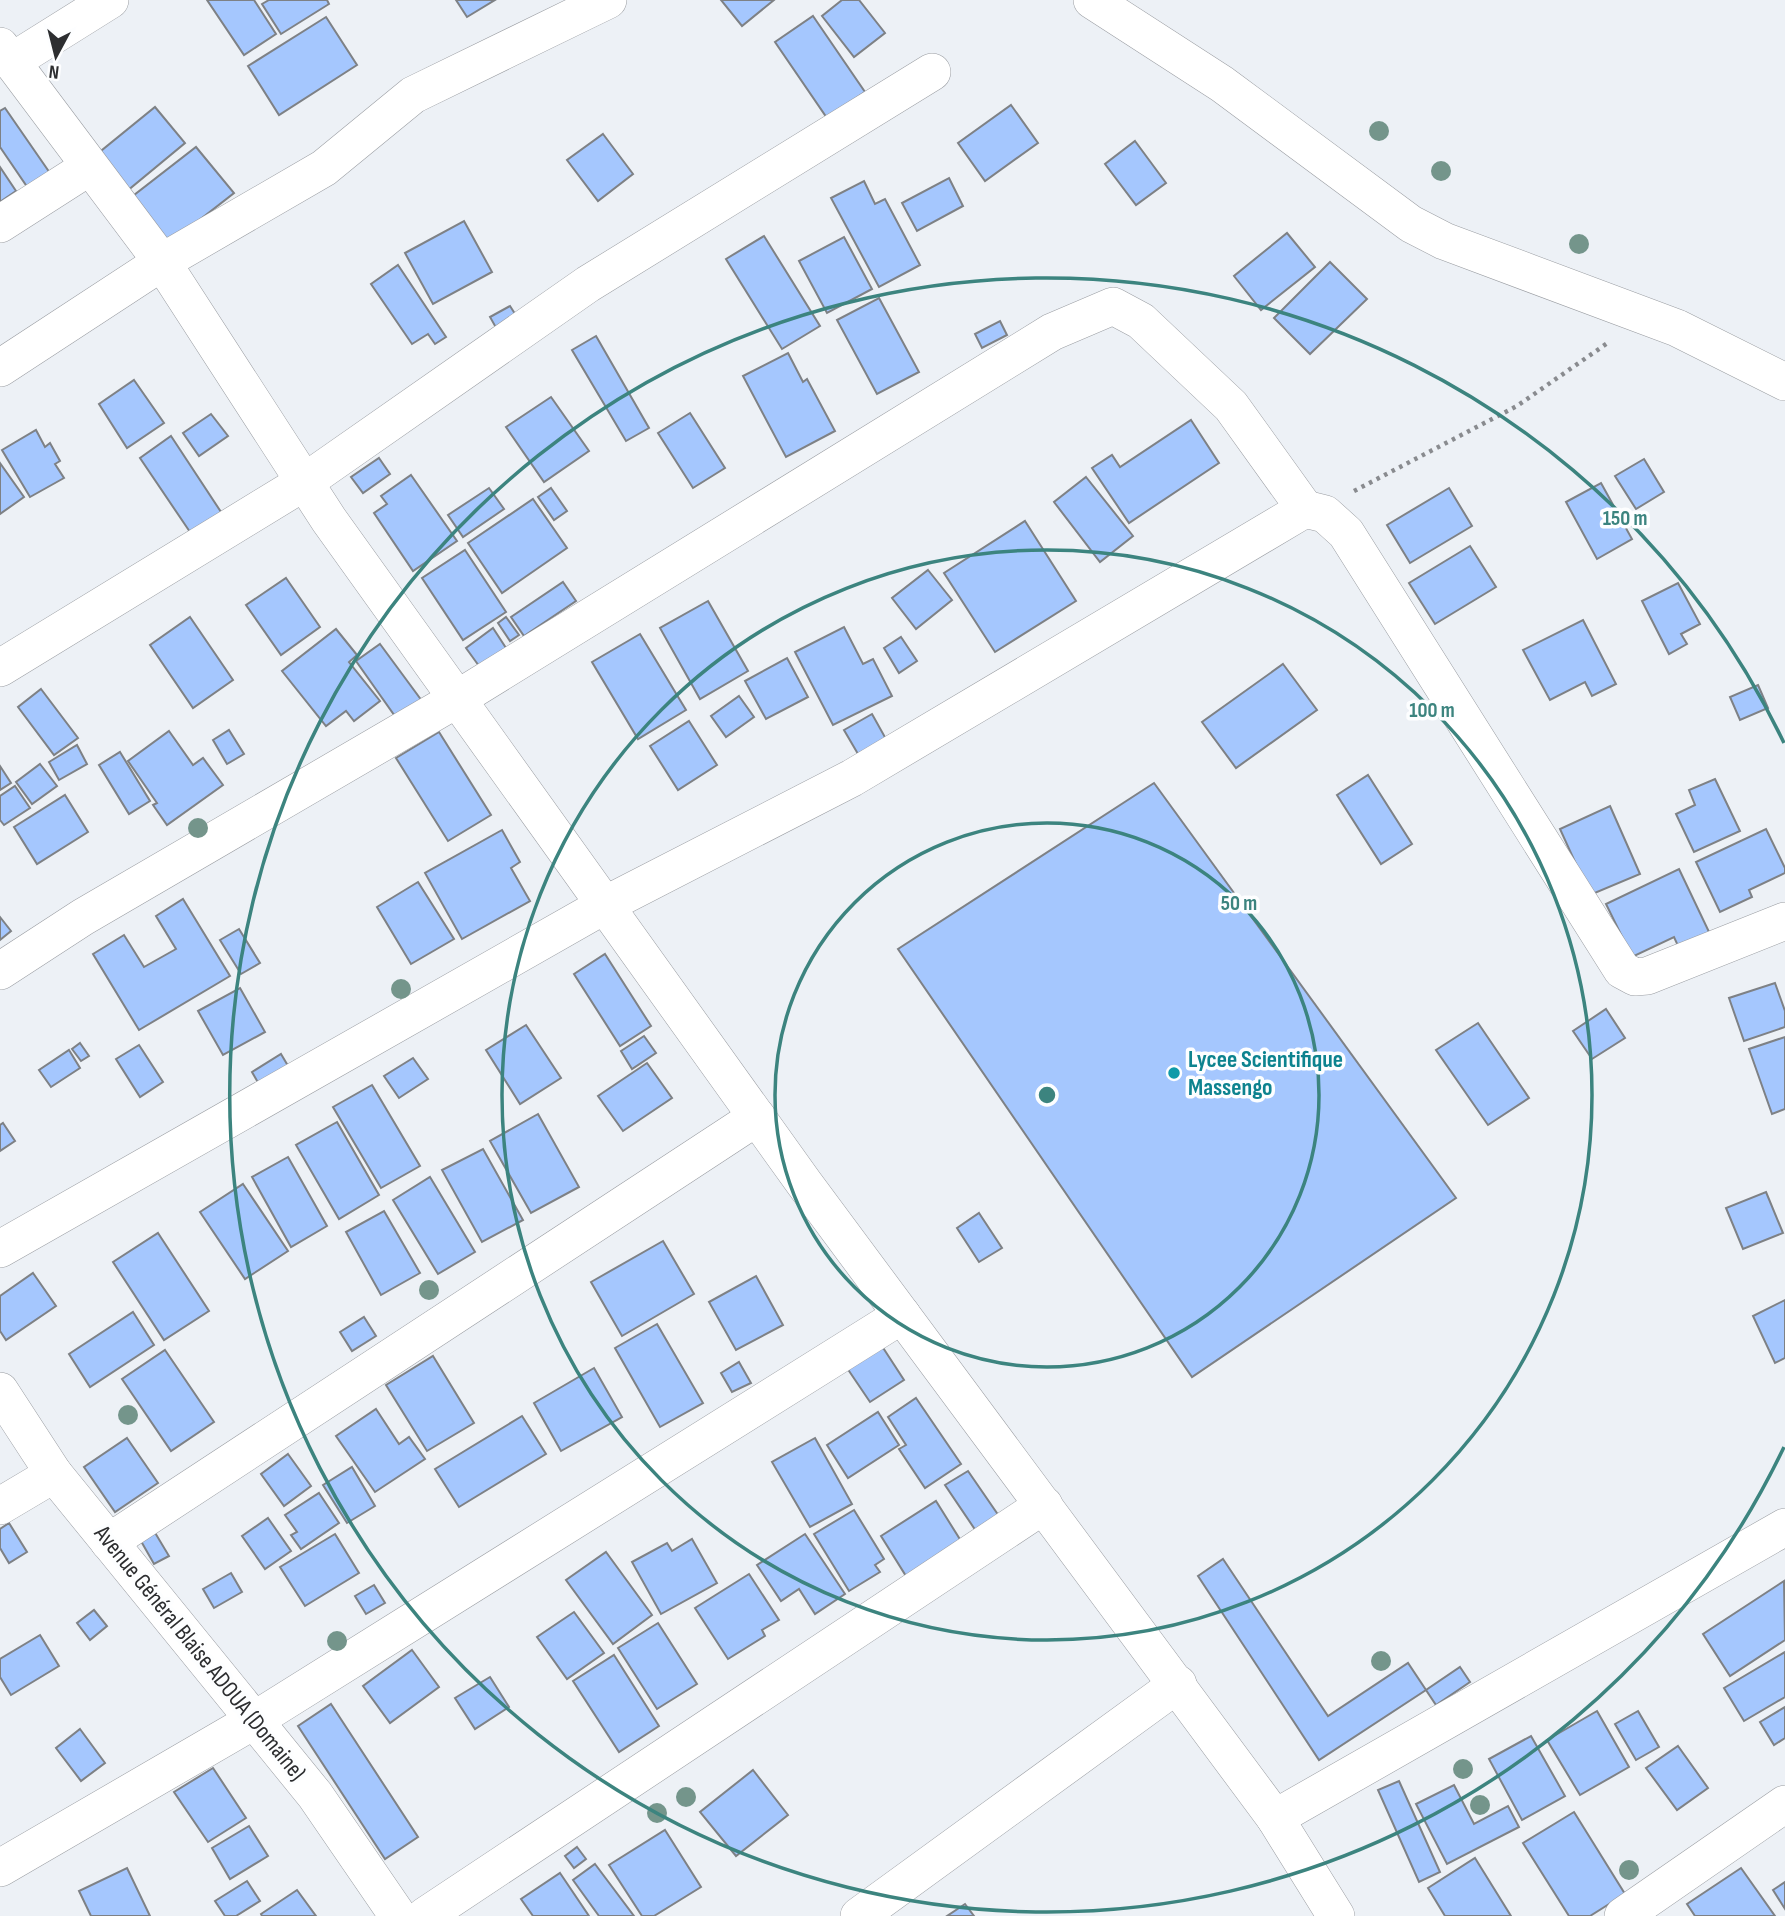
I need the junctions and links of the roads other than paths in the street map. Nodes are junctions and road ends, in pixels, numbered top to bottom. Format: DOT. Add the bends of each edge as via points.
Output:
graph roads {
  1 [pos="110,0"];
  2 [pos="608,0"];
  3 [pos="1092,0"];
  4 [pos="5,54"];
  5 [pos="932,72"];
  6 [pos="89,167"];
  7 [pos="0,224"];
  8 [pos="162,262"];
  9 [pos="0,368"];
  10 [pos="1785,382"];
  11 [pos="306,481"];
  12 [pos="1311,511"];
  13 [pos="0,668"];
  14 [pos="457,699"];
  15 [pos="605,905"];
  16 [pos="1785,921"];
  17 [pos="0,971"];
  18 [pos="757,1117"];
  19 [pos="0,1249"];
  20 [pos="902,1315"];
  21 [pos="0,1391"];
  22 [pos="54,1474"];
  23 [pos="1044,1505"];
  24 [pos="0,1506"];
  25 [pos="1785,1527"];
  26 [pos="109,1542"];
  27 [pos="1178,1685"];
  28 [pos="253,1721"];
  29 [pos="1785,1804"];
  30 [pos="1275,1818"];
  31 [pos="0,1868"];
  32 [pos="398,1916"];
  33 [pos="425,1916"];
  34 [pos="859,1916"];
  35 [pos="1336,1916"];
  36 [pos="1623,1916"];
  1 -- 4 [label="street"];
  2 -- 8 [label="street" via="413,95 324,168"];
  3 -- 10 [label="street" via="1222,83 1411,225 1678,328"];
  4 -- 6 [label="street"];
  5 -- 11 [label="street" via="588,284"];
  6 -- 7 [label="street"];
  6 -- 8 [label="street"];
  8 -- 9 [label="street"];
  8 -- 11 [label="street"];
  11 -- 13 [label="street"];
  11 -- 14 [label="street"];
  12 -- 14 [label="street" via="1231,406 1141,321 1113,306 1052,332"];
  12 -- 15 [label="street" via="852,778"];
  12 -- 16 [label="street" via="1325,514 1346,533 1622,970 1635,977 1647,976"];
  14 -- 15 [label="street"];
  14 -- 17 [label="street"];
  15 -- 18 [label="street"];
  15 -- 19 [label="street"];
  18 -- 20 [label="street"];
  18 -- 26 [label="street"];
  20 -- 23 [label="street"];
  20 -- 28 [label="street"];
  21 -- 22 [label="street, Avenue Général Blaise ADOUA (Domaine)"];
  22 -- 24 [label="street"];
  22 -- 26 [label="street, Avenue Général Blaise ADOUA (Domaine)"];
  23 -- 27 [label="street"];
  23 -- 33 [label="street"];
  25 -- 30 [label="street"];
  26 -- 28 [label="street, Avenue Général Blaise ADOUA (Domaine)"];
  27 -- 30 [label="street"];
  27 -- 34 [label="street"];
  28 -- 31 [label="street"];
  28 -- 32 [label="street, Avenue Général Blaise ADOUA (Domaine)" via="315,1795"];
  29 -- 36 [label="street"];
  30 -- 35 [label="street"];
}
